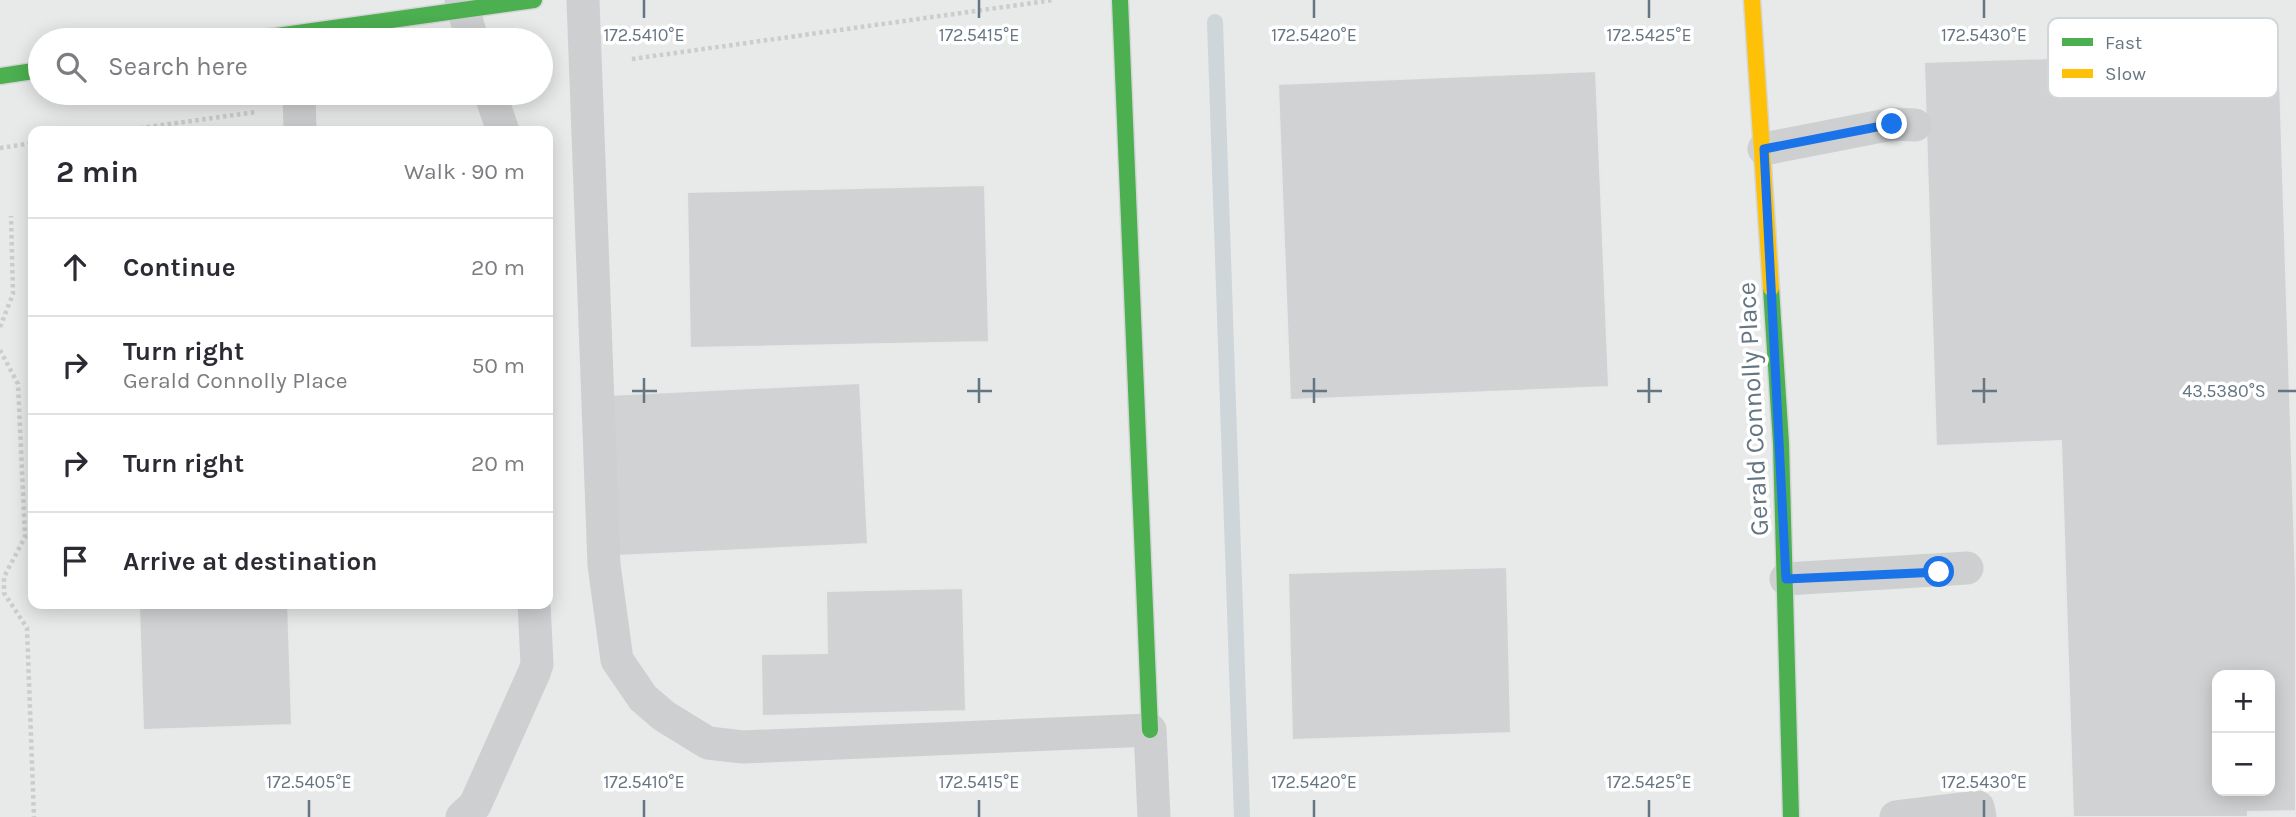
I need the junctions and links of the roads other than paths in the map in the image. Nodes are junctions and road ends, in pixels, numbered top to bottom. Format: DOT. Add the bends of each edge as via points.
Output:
graph roads {
  1 [pos="534,0"];
  2 [pos="583,0"];
  3 [pos="1121,0"];
  4 [pos="1752,0"];
  5 [pos="465,17"];
  6 [pos="373,28"];
  7 [pos="28,72"];
  8 [pos="0,76"];
  9 [pos="299,105"];
  10 [pos="494,105"];
  11 [pos="1915,125"];
  12 [pos="300,126"];
  13 [pos="501,126"];
  14 [pos="1764,149"];
  15 [pos="1967,568"];
  16 [pos="1786,579"];
  17 [pos="534,609"];
  18 [pos="1150,730"];
  19 [pos="462,817"];
  20 [pos="1154,817"];
  21 [pos="1791,817"];
  22 [pos="1896,817"];
  23 [pos="1980,817"];
  1 -- 5 [label="street"];
  2 -- 18 [label="lane" via="604,565 617,660 643,698 708,743 743,747"];
  3 -- 18 [label="street"];
  4 -- 14 [label="street, Gerald Connolly Place"];
  5 -- 6 [label="street"];
  7 -- 8 [label="street"];
  9 -- 12 [label="lane"];
  10 -- 13 [label="lane"];
  11 -- 14 [label="lane" via="1892,124"];
  14 -- 16 [label="street, Gerald Connolly Place"];
  15 -- 16 [label="lane"];
  16 -- 21 [label="street, Gerald Connolly Place"];
  17 -- 19 [label="lane" via="534,673 475,805"];
  18 -- 20 [label="lane"];
  22 -- 23 [label="lane" via="1978,807"];
}
